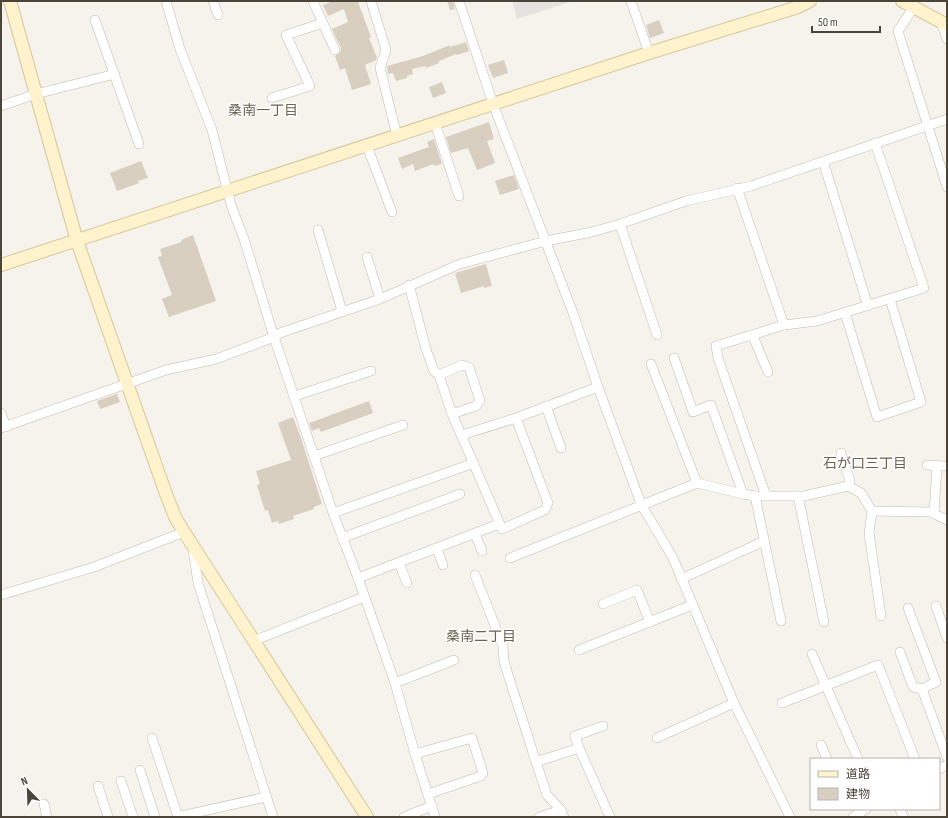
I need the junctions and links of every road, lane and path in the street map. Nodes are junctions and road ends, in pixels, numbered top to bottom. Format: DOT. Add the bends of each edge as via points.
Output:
graph roads {
  1 [pos="10,1"];
  2 [pos="166,1"];
  3 [pos="213,1"];
  4 [pos="313,1"];
  5 [pos="371,1"];
  6 [pos="459,1"];
  7 [pos="631,1"];
  8 [pos="810,1"];
  9 [pos="902,1"];
  10 [pos="914,7"];
  11 [pos="218,15"];
  12 [pos="96,20"];
  13 [pos="323,23"];
  14 [pos="944,23"];
  15 [pos="947,39"];
  16 [pos="335,50"];
  17 [pos="649,53"];
  18 [pos="115,74"];
  19 [pos="36,94"];
  20 [pos="272,98"];
  21 [pos="493,104"];
  22 [pos="1,106"];
  23 [pos="947,119"];
  24 [pos="435,123"];
  25 [pos="927,125"];
  26 [pos="397,136"];
  27 [pos="875,143"];
  28 [pos="139,144"];
  29 [pos="367,146"];
  30 [pos="824,161"];
  31 [pos="947,187"];
  32 [pos="737,188"];
  33 [pos="227,192"];
  34 [pos="459,196"];
  35 [pos="392,212"];
  36 [pos="620,224"];
  37 [pos="318,230"];
  38 [pos="77,241"];
  39 [pos="546,241"];
  40 [pos="367,257"];
  41 [pos="1,265"];
  42 [pos="409,285"];
  43 [pos="380,299"];
  44 [pos="890,299"];
  45 [pos="868,306"];
  46 [pos="342,311"];
  47 [pos="845,313"];
  48 [pos="784,325"];
  49 [pos="657,335"];
  50 [pos="753,336"];
  51 [pos="274,337"];
  52 [pos="674,358"];
  53 [pos="651,364"];
  54 [pos="371,371"];
  55 [pos="768,372"];
  56 [pos="439,375"];
  57 [pos="128,384"];
  58 [pos="598,387"];
  59 [pos="294,396"];
  60 [pos="546,406"];
  61 [pos="1,413"];
  62 [pos="452,414"];
  63 [pos="516,418"];
  64 [pos="403,425"];
  65 [pos="3,427"];
  66 [pos="462,435"];
  67 [pos="561,448"];
  68 [pos="841,453"];
  69 [pos="314,456"];
  70 [pos="474,463"];
  71 [pos="927,465"];
  72 [pos="697,482"];
  73 [pos="848,486"];
  74 [pos="460,494"];
  75 [pos="743,494"];
  76 [pos="755,496"];
  77 [pos="766,496"];
  78 [pos="798,496"];
  79 [pos="641,504"];
  80 [pos="872,511"];
  81 [pos="333,513"];
  82 [pos="934,514"];
  83 [pos="947,520"];
  84 [pos="499,524"];
  85 [pos="184,532"];
  86 [pos="475,534"];
  87 [pos="342,538"];
  88 [pos="764,541"];
  89 [pos="193,547"];
  90 [pos="436,549"];
  91 [pos="482,551"];
  92 [pos="510,558"];
  93 [pos="399,563"];
  94 [pos="443,565"];
  95 [pos="475,575"];
  96 [pos="358,578"];
  97 [pos="681,579"];
  98 [pos="407,583"];
  99 [pos="1,594"];
  100 [pos="364,597"];
  101 [pos="603,604"];
  102 [pos="692,605"];
  103 [pos="936,606"];
  104 [pos="908,608"];
  105 [pos="881,616"];
  106 [pos="782,621"];
  107 [pos="650,622"];
  108 [pos="824,622"];
  109 [pos="947,638"];
  110 [pos="253,641"];
  111 [pos="579,650"];
  112 [pos="900,652"];
  113 [pos="812,654"];
  114 [pos="454,660"];
  115 [pos="395,683"];
  116 [pos="826,687"];
  117 [pos="922,689"];
  118 [pos="782,703"];
  119 [pos="734,704"];
  120 [pos="603,726"];
  121 [pos="152,738"];
  122 [pos="657,738"];
  123 [pos="821,745"];
  124 [pos="579,748"];
  125 [pos="415,754"];
  126 [pos="947,757"];
  127 [pos="827,758"];
  128 [pos="858,758"];
  129 [pos="915,758"];
  130 [pos="536,762"];
  131 [pos="140,770"];
  132 [pos="121,781"];
  133 [pos="98,786"];
  134 [pos="428,794"];
  135 [pos="266,797"];
  136 [pos="44,804"];
  137 [pos="432,806"];
  138 [pos="864,810"];
  139 [pos="562,814"];
  140 [pos="195,815"];
  141 [pos="854,816"];
  142 [pos="47,817"];
  143 [pos="108,817"];
  144 [pos="133,817"];
  145 [pos="155,817"];
  146 [pos="177,817"];
  147 [pos="273,817"];
  148 [pos="367,817"];
  149 [pos="404,817"];
  150 [pos="435,817"];
  151 [pos="540,817"];
  152 [pos="610,817"];
  153 [pos="790,817"];
  1 -- 19 [label="street"];
  2 -- 33 [label="street" via="180,49 212,130"];
  3 -- 11 [label="street"];
  4 -- 13 [label="street"];
  5 -- 26 [label="street" via="386,50 380,68"];
  6 -- 21 [label="street"];
  7 -- 17 [label="street"];
  8 -- 17 [label="street" via="798,7"];
  9 -- 10 [label="street"];
  10 -- 14 [label="street"];
  10 -- 25 [label="street" via="898,31"];
  12 -- 18 [label="street"];
  13 -- 16 [label="street"];
  13 -- 20 [label="street" via="286,35 310,86"];
  14 -- 15 [label="street"];
  17 -- 21 [label="street"];
  18 -- 19 [label="street"];
  18 -- 28 [label="street"];
  19 -- 22 [label="street"];
  19 -- 38 [label="street"];
  21 -- 24 [label="street"];
  21 -- 39 [label="street"];
  23 -- 25 [label="street"];
  24 -- 26 [label="street"];
  24 -- 34 [label="street"];
  25 -- 27 [label="street"];
  25 -- 31 [label="street"];
  26 -- 29 [label="street"];
  27 -- 30 [label="street"];
  27 -- 44 [label="street" via="924,288"];
  29 -- 33 [label="street"];
  29 -- 35 [label="street"];
  30 -- 32 [label="street" via="751,186"];
  30 -- 45 [label="street"];
  32 -- 36 [label="street" via="686,201"];
  32 -- 48 [label="street"];
  33 -- 38 [label="street"];
  33 -- 51 [label="street"];
  36 -- 39 [label="street"];
  36 -- 49 [label="street"];
  37 -- 46 [label="street"];
  38 -- 41 [label="street"];
  38 -- 57 [label="street"];
  39 -- 42 [label="street" via="460,264"];
  39 -- 58 [label="street"];
  40 -- 43 [label="street"];
  42 -- 43 [label="street"];
  42 -- 56 [label="street" via="426,349 434,371"];
  43 -- 46 [label="street"];
  44 -- 45 [label="street"];
  44 -- 47 [label="street" via="921,402 877,417"];
  45 -- 47 [label="street"];
  46 -- 51 [label="street"];
  47 -- 48 [label="street" via="817,321"];
  48 -- 50 [label="street"];
  50 -- 55 [label="street"];
  50 -- 77 [label="street" via="716,346"];
  51 -- 57 [label="street" via="216,359 166,370"];
  51 -- 59 [label="street"];
  52 -- 75 [label="street" via="693,412 711,405"];
  53 -- 72 [label="street"];
  54 -- 59 [label="street"];
  56 -- 62 [label="street"];
  56 -- 62 [label="street" via="462,365 469,367 480,401 476,406"];
  57 -- 65 [label="street"];
  57 -- 85 [label="street" via="175,518"];
  58 -- 60 [label="street"];
  58 -- 79 [label="street"];
  59 -- 69 [label="street"];
  60 -- 63 [label="street"];
  60 -- 67 [label="street"];
  61 -- 65 [label="street"];
  62 -- 66 [label="street"];
  63 -- 66 [label="street"];
  63 -- 84 [label="street" via="548,503 544,510 502,529"];
  64 -- 69 [label="street"];
  66 -- 70 [label="street"];
  68 -- 73 [label="street" via="850,481"];
  69 -- 81 [label="street"];
  70 -- 81 [label="street"];
  70 -- 84 [label="street"];
  71 -- 82 [label="street" via="941,466"];
  72 -- 75 [label="street"];
  72 -- 79 [label="street"];
  73 -- 78 [label="street"];
  73 -- 80 [label="street" via="861,493"];
  74 -- 87 [label="street"];
  75 -- 76 [label="street"];
  76 -- 77 [label="street"];
  76 -- 88 [label="street"];
  77 -- 78 [label="street"];
  78 -- 108 [label="street"];
  79 -- 92 [label="street"];
  79 -- 97 [label="street" via="673,558"];
  80 -- 82 [label="street"];
  80 -- 105 [label="street" via="869,533"];
  81 -- 87 [label="street"];
  82 -- 83 [label="street"];
  84 -- 86 [label="street"];
  85 -- 89 [label="street"];
  85 -- 99 [label="street" via="94,567"];
  86 -- 90 [label="street"];
  86 -- 91 [label="street"];
  87 -- 96 [label="street"];
  88 -- 97 [label="street"];
  88 -- 106 [label="street"];
  89 -- 110 [label="street"];
  89 -- 135 [label="street" via="198,583"];
  90 -- 93 [label="street"];
  90 -- 94 [label="street"];
  93 -- 96 [label="street"];
  93 -- 98 [label="street"];
  95 -- 130 [label="street" via="503,646 504,662"];
  96 -- 100 [label="street"];
  97 -- 102 [label="street"];
  100 -- 110 [label="street"];
  100 -- 115 [label="street"];
  101 -- 107 [label="street" via="637,590"];
  102 -- 107 [label="street"];
  102 -- 119 [label="street"];
  103 -- 109 [label="street"];
  104 -- 117 [label="street" via="936,682"];
  107 -- 111 [label="street"];
  110 -- 148 [label="street"];
  112 -- 117 [label="street" via="913,687"];
  113 -- 116 [label="street"];
  114 -- 115 [label="street"];
  115 -- 125 [label="street"];
  116 -- 118 [label="street"];
  116 -- 128 [label="street"];
  116 -- 129 [label="street" via="878,665"];
  117 -- 126 [label="street"];
  119 -- 122 [label="street"];
  119 -- 153 [label="street"];
  120 -- 124 [label="street" via="575,736"];
  121 -- 146 [label="street"];
  123 -- 127 [label="street"];
  124 -- 130 [label="street"];
  124 -- 152 [label="street"];
  125 -- 134 [label="street"];
  125 -- 134 [label="street" via="472,738 483,773 481,776"];
  130 -- 139 [label="street" via="547,795"];
  131 -- 145 [label="street"];
  132 -- 144 [label="street"];
  133 -- 143 [label="street"];
  134 -- 137 [label="street"];
  135 -- 140 [label="street"];
  135 -- 147 [label="street"];
  136 -- 142 [label="street"];
  137 -- 149 [label="street"];
  137 -- 150 [label="street"];
  138 -- 141 [label="street"];
  139 -- 151 [label="street"];
  140 -- 146 [label="street"];
}
